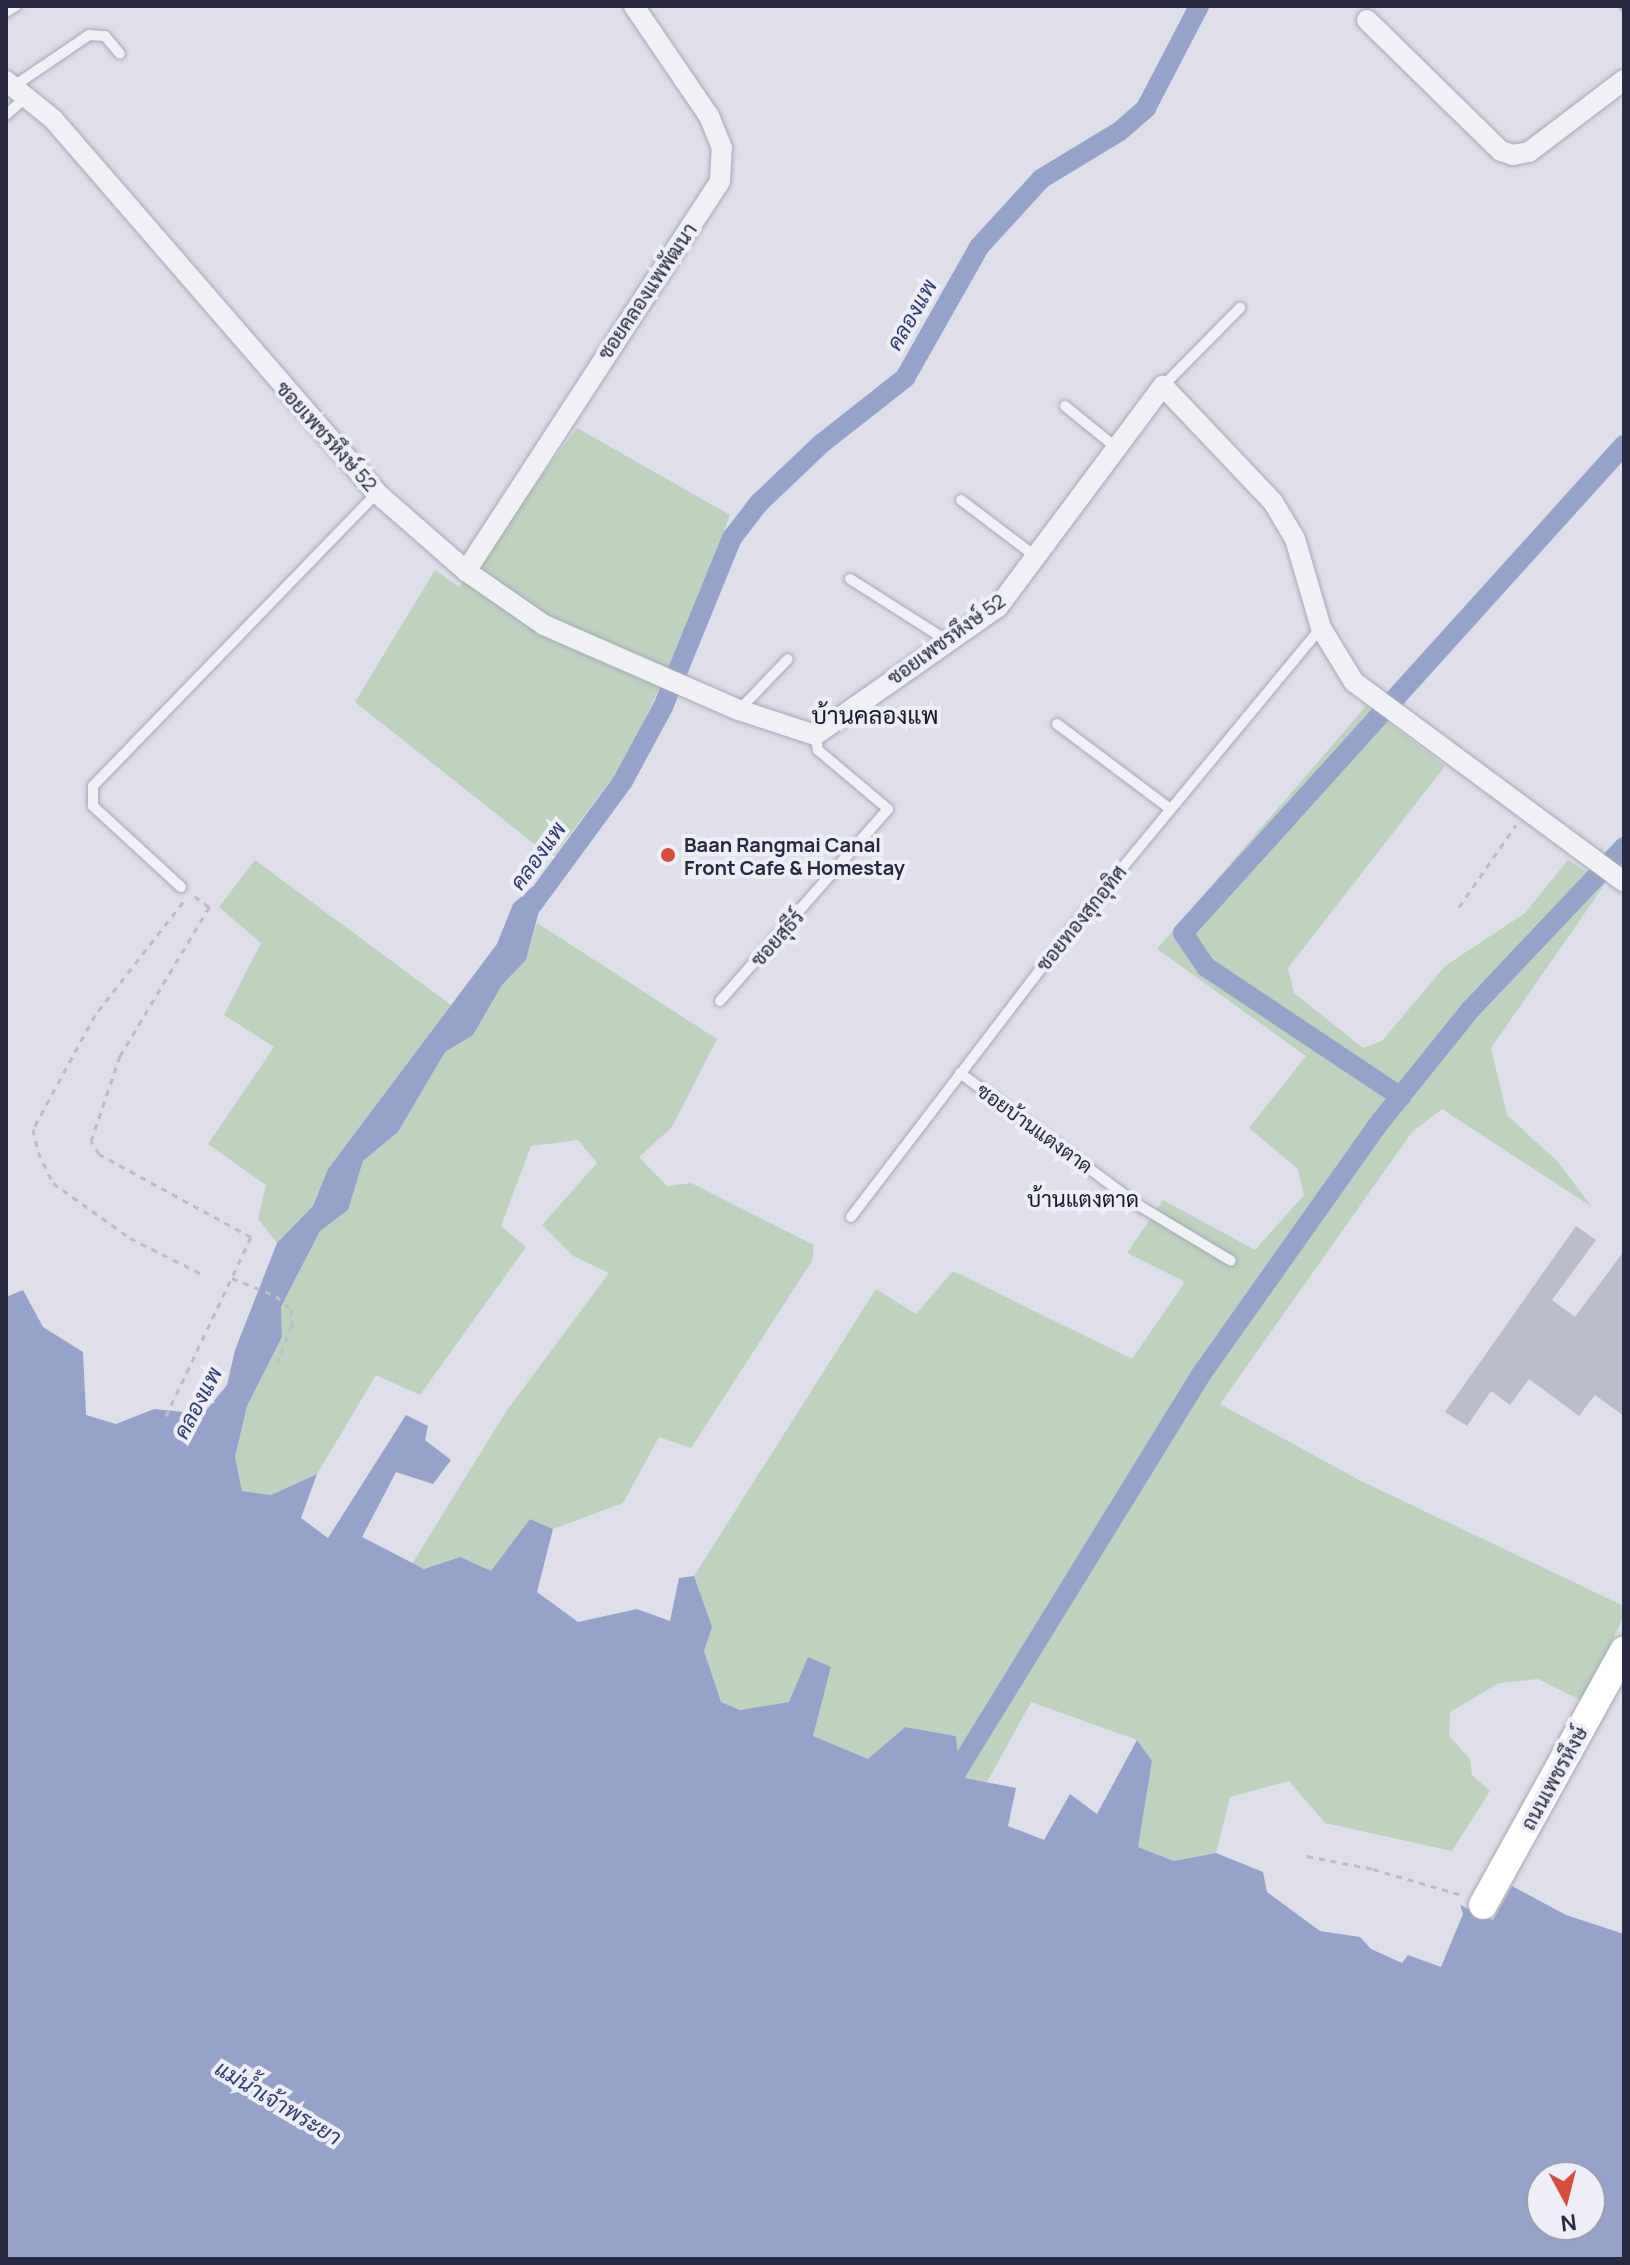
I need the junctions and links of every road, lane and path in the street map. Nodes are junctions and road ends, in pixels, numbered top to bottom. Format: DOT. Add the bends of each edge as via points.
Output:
graph roads {
  1 [pos="16,6"];
  2 [pos="634,6"];
  3 [pos="1619,6"];
  4 [pos="6,12"];
  5 [pos="1624,13"];
  6 [pos="1367,20"];
  7 [pos="120,54"];
  8 [pos="1624,80"];
  9 [pos="16,87"];
  10 [pos="6,115"];
  11 [pos="1240,308"];
  12 [pos="1163,386"];
  13 [pos="1065,406"];
  14 [pos="1114,446"];
  15 [pos="377,493"];
  16 [pos="961,500"];
  17 [pos="1037,557"];
  18 [pos="466,571"];
  19 [pos="850,579"];
  20 [pos="1321,628"];
  21 [pos="946,640"];
  22 [pos="788,659"];
  23 [pos="739,710"];
  24 [pos="1057,724"];
  25 [pos="815,735"];
  26 [pos="1169,808"];
  27 [pos="1525,812"];
  28 [pos="1619,879"];
  29 [pos="181,887"];
  30 [pos="1459,907"];
  31 [pos="720,1001"];
  32 [pos="960,1073"];
  33 [pos="851,1217"];
  34 [pos="1231,1261"];
  35 [pos="202,1274"];
  36 [pos="232,1278"];
  37 [pos="277,1362"];
  38 [pos="166,1416"];
  39 [pos="1623,1657"];
  40 [pos="1307,1856"];
  41 [pos="1483,1905"];
  1 -- 4 [label="lane"];
  2 -- 18 [label="street, ซอยคลองแพพัฒนา" via="709,116 722,148 720,181"];
  3 -- 5 [label="path"];
  6 -- 8 [label="street" via="1501,151 1513,155 1529,152"];
  7 -- 9 [label="lane" via="105,36 89,35"];
  9 -- 10 [label="lane"];
  9 -- 15 [label="street, ซอยเพชรหึงษ์ 52"];
  11 -- 12 [label="lane"];
  12 -- 14 [label="street, ซอยเพชรหึงษ์ 52"];
  12 -- 20 [label="street" via="1273,502 1295,539"];
  13 -- 14 [label="lane"];
  14 -- 17 [label="street, ซอยเพชรหึงษ์ 52"];
  15 -- 18 [label="street, ซอยเพชรหึงษ์ 52"];
  15 -- 29 [label="lane" via="93,786 93,806"];
  16 -- 17 [label="lane"];
  17 -- 21 [label="street, ซอยเพชรหึงษ์ 52" via="998,607"];
  18 -- 23 [label="street, ซอยเพชรหึงษ์ 52" via="544,625"];
  19 -- 21 [label="lane"];
  20 -- 26 [label="lane, ซอยทองสุกอุทิศ"];
  20 -- 27 [label="street" via="1356,684"];
  21 -- 25 [label="street, ซอยเพชรหึงษ์ 52"];
  22 -- 23 [label="lane"];
  23 -- 25 [label="street, ซอยเพชรหึงษ์ 52"];
  24 -- 26 [label="lane"];
  25 -- 31 [label="lane, ซอยสุธีร์" via="823,754 888,809"];
  26 -- 32 [label="lane, ซอยทองสุกอุทิศ"];
  27 -- 28 [label="street"];
  27 -- 30 [label="path"];
  29 -- 35 [label="path" via="180,910 95,1015 33,1129 53,1183 130,1238"];
  29 -- 36 [label="path" via="209,907 120,1056 91,1141 99,1154 251,1237"];
  32 -- 33 [label="lane, ซอยทองสุกอุทิศ"];
  32 -- 34 [label="lane, ซอยบ้านแตงตาด" via="1140,1206"];
  36 -- 37 [label="path" via="276,1296 291,1309 292,1325"];
  36 -- 38 [label="path"];
  39 -- 41 [label="main road, ถนนเพชรหึงษ์"];
  40 -- 41 [label="path" via="1373,1869"];
}
